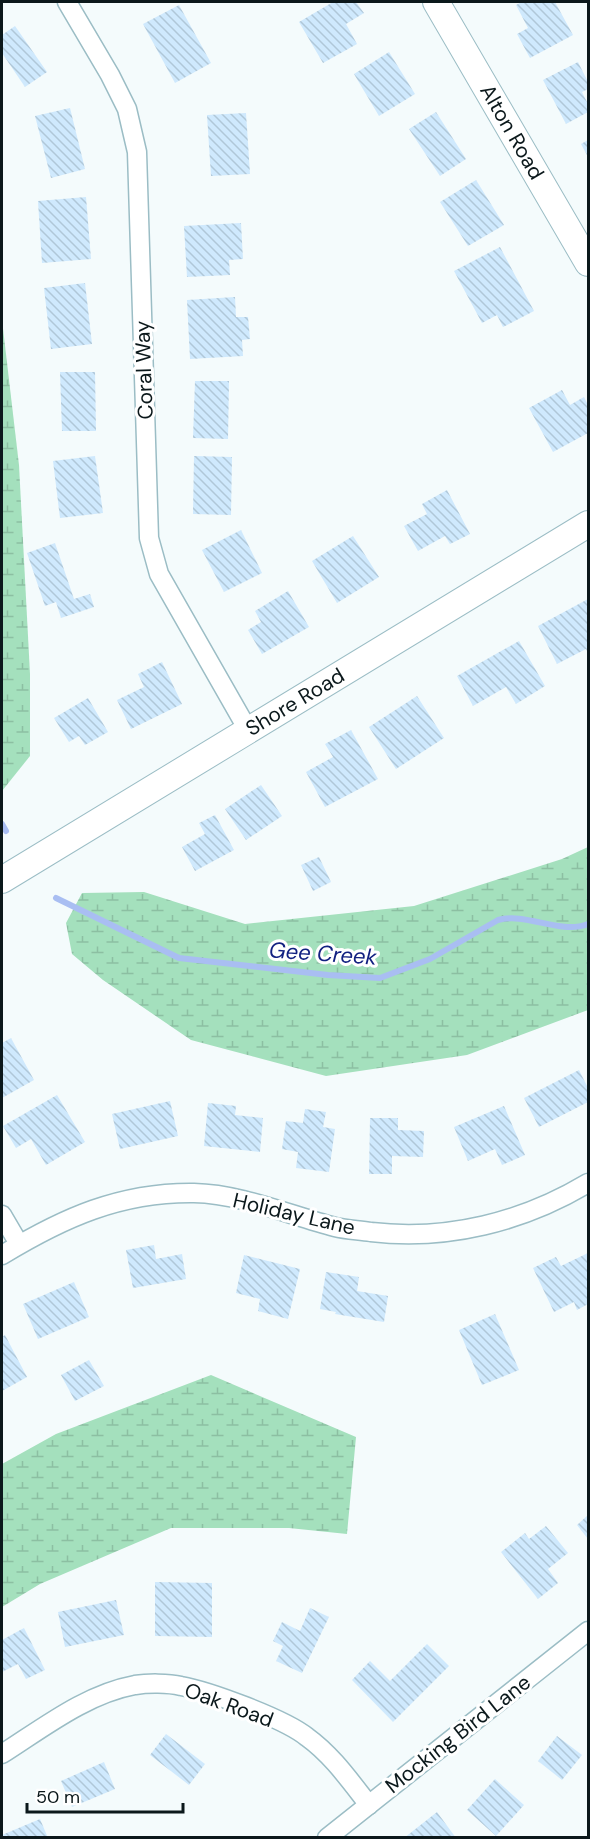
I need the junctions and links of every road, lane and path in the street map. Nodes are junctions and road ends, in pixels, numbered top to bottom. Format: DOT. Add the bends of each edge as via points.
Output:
graph roads {
  1 [pos="66,2"];
  2 [pos="436,2"];
  3 [pos="588,263"];
  4 [pos="588,524"];
  5 [pos="248,730"];
  6 [pos="2,880"];
  7 [pos="588,1183"];
  8 [pos="2,1215"];
  9 [pos="19,1244"];
  10 [pos="2,1255"];
  11 [pos="588,1630"];
  12 [pos="2,1754"];
  13 [pos="369,1805"];
  14 [pos="327,1838"];
  1 -- 5 [label="street, Coral Way" via="127,109 137,152 148,538 159,574"];
  2 -- 3 [label="street, Alton Road"];
  4 -- 5 [label="street, Shore Road"];
  5 -- 6 [label="street, Shore Road"];
  7 -- 9 [label="street, Holiday Lane" via="506,1221 457,1232 401,1235 338,1228 230,1198 195,1193 108,1203"];
  8 -- 9 [label="street"];
  9 -- 10 [label="street, Holiday Lane"];
  11 -- 13 [label="street, Mocking Bird Lane"];
  12 -- 13 [label="street, Oak Road" via="93,1698 136,1685 180,1685 271,1718 306,1736 333,1761"];
  13 -- 14 [label="street, Mocking Bird Lane"];
}
